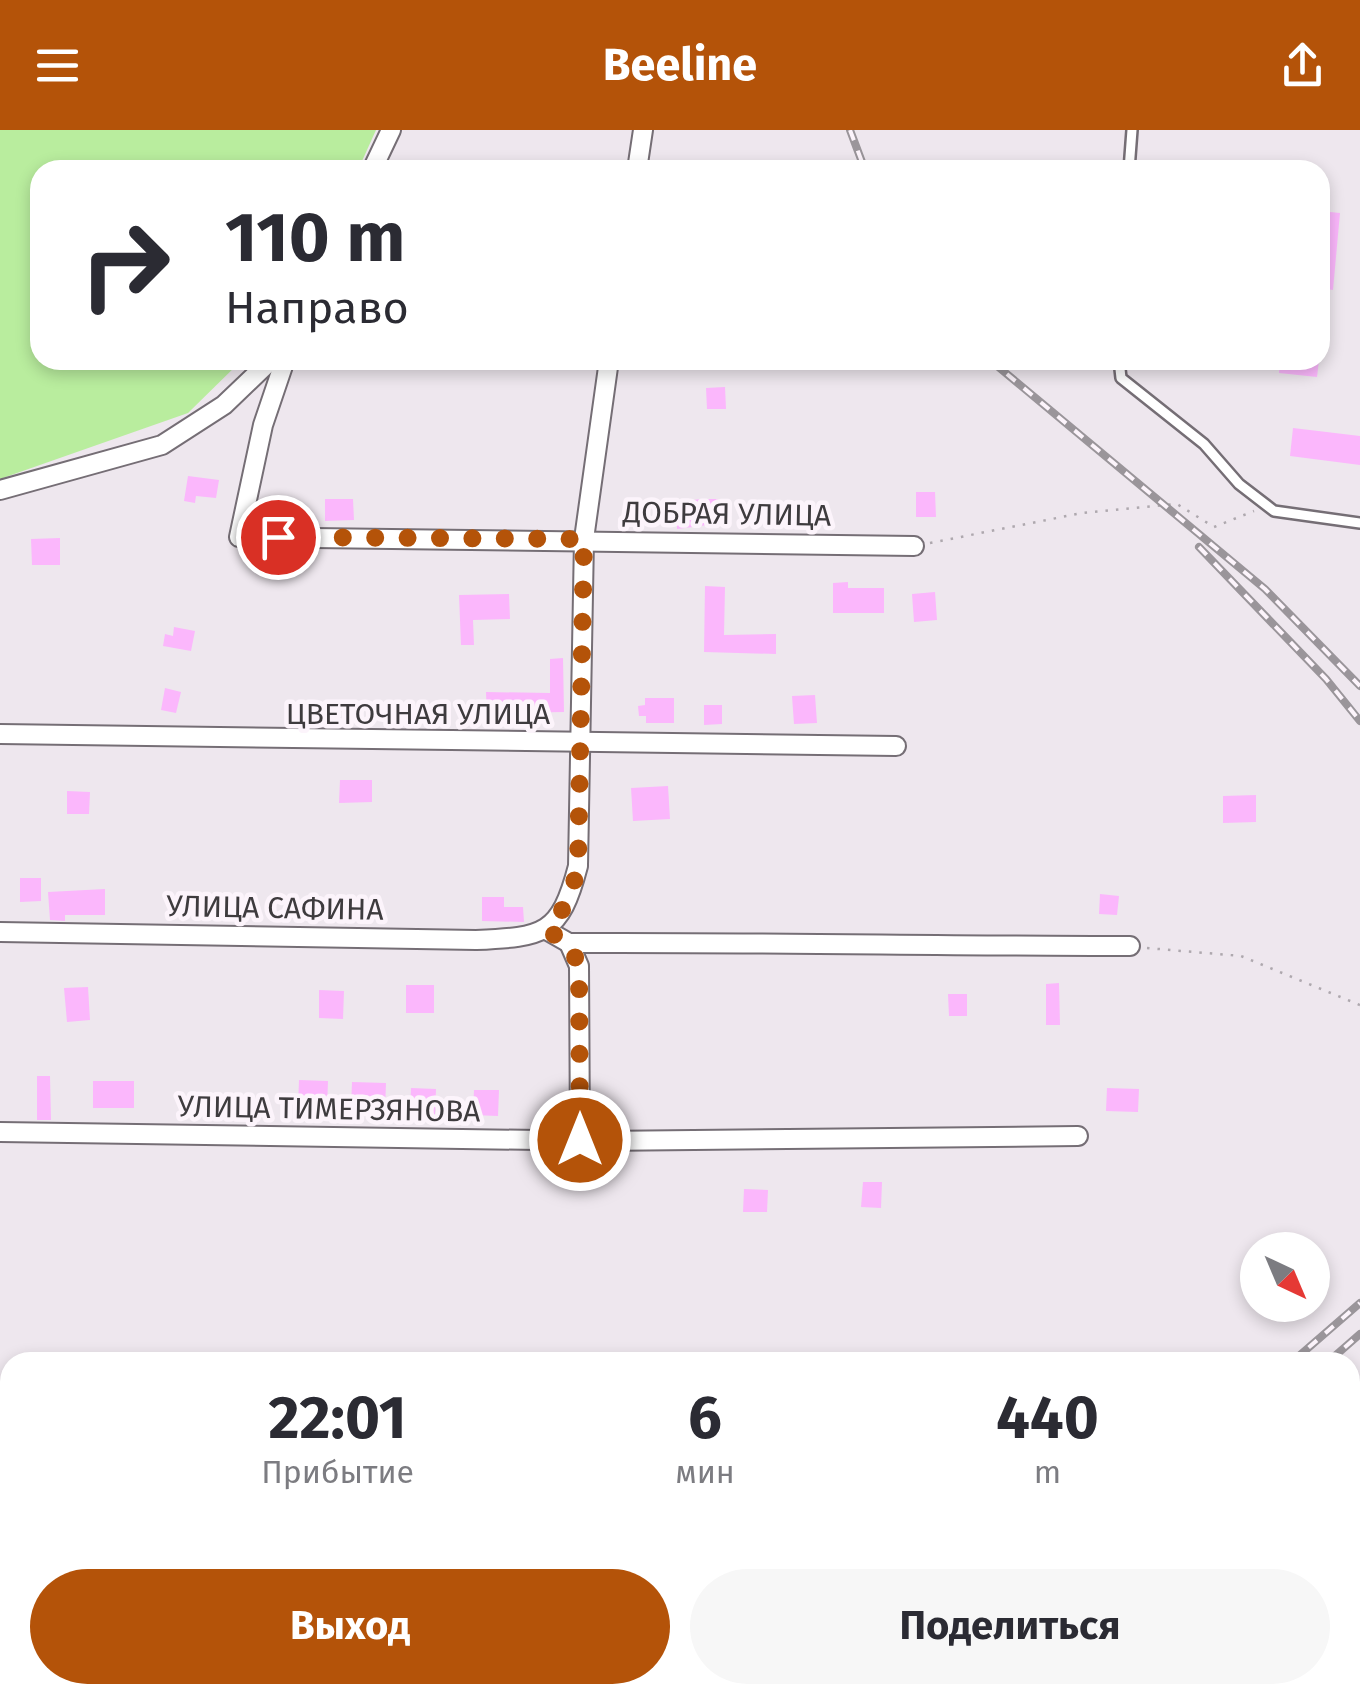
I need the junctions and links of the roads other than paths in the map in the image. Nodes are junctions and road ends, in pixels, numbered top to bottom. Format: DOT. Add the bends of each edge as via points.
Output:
graph roads {
  1 [pos="391,130"];
  2 [pos="643,130"];
  3 [pos="1132,130"];
  4 [pos="377,160"];
  5 [pos="638,160"];
  6 [pos="1130,160"];
  7 [pos="261,370"];
  8 [pos="282,370"];
  9 [pos="607,370"];
  10 [pos="1120,370"];
  11 [pos="0,490"];
  12 [pos="1360,523"];
  13 [pos="584,539"];
  14 [pos="914,546"];
  15 [pos="0,734"];
  16 [pos="578,743"];
  17 [pos="896,746"];
  18 [pos="548,931"];
  19 [pos="0,932"];
  20 [pos="569,944"];
  21 [pos="1130,946"];
  22 [pos="0,1132"];
  23 [pos="1078,1136"];
  24 [pos="580,1140"];
  1 -- 4 [label="street"];
  2 -- 5 [label="street"];
  3 -- 6 [label="lane"];
  7 -- 11 [label="street" via="224,405 162,445"];
  8 -- 13 [label="street, ДОБРАЯ УЛИЦА" via="239,537"];
  9 -- 13 [label="street"];
  10 -- 12 [label="lane" via="1121,378 1274,510"];
  13 -- 14 [label="street, ДОБРАЯ УЛИЦА"];
  13 -- 16 [label="street"];
  15 -- 16 [label="street, ЦВЕТОЧНАЯ УЛИЦА"];
  16 -- 17 [label="street, ЦВЕТОЧНАЯ УЛИЦА"];
  16 -- 18 [label="street" via="578,866 570,898"];
  18 -- 19 [label="street, УЛИЦА САФИНА" via="476,940"];
  18 -- 20 [label="street"];
  20 -- 21 [label="street"];
  20 -- 24 [label="street" via="579,966"];
  22 -- 24 [label="street, УЛИЦА ТИМЕРЗЯНОВА"];
  23 -- 24 [label="street, УЛИЦА ТИМЕРЗЯНОВА"];
}
